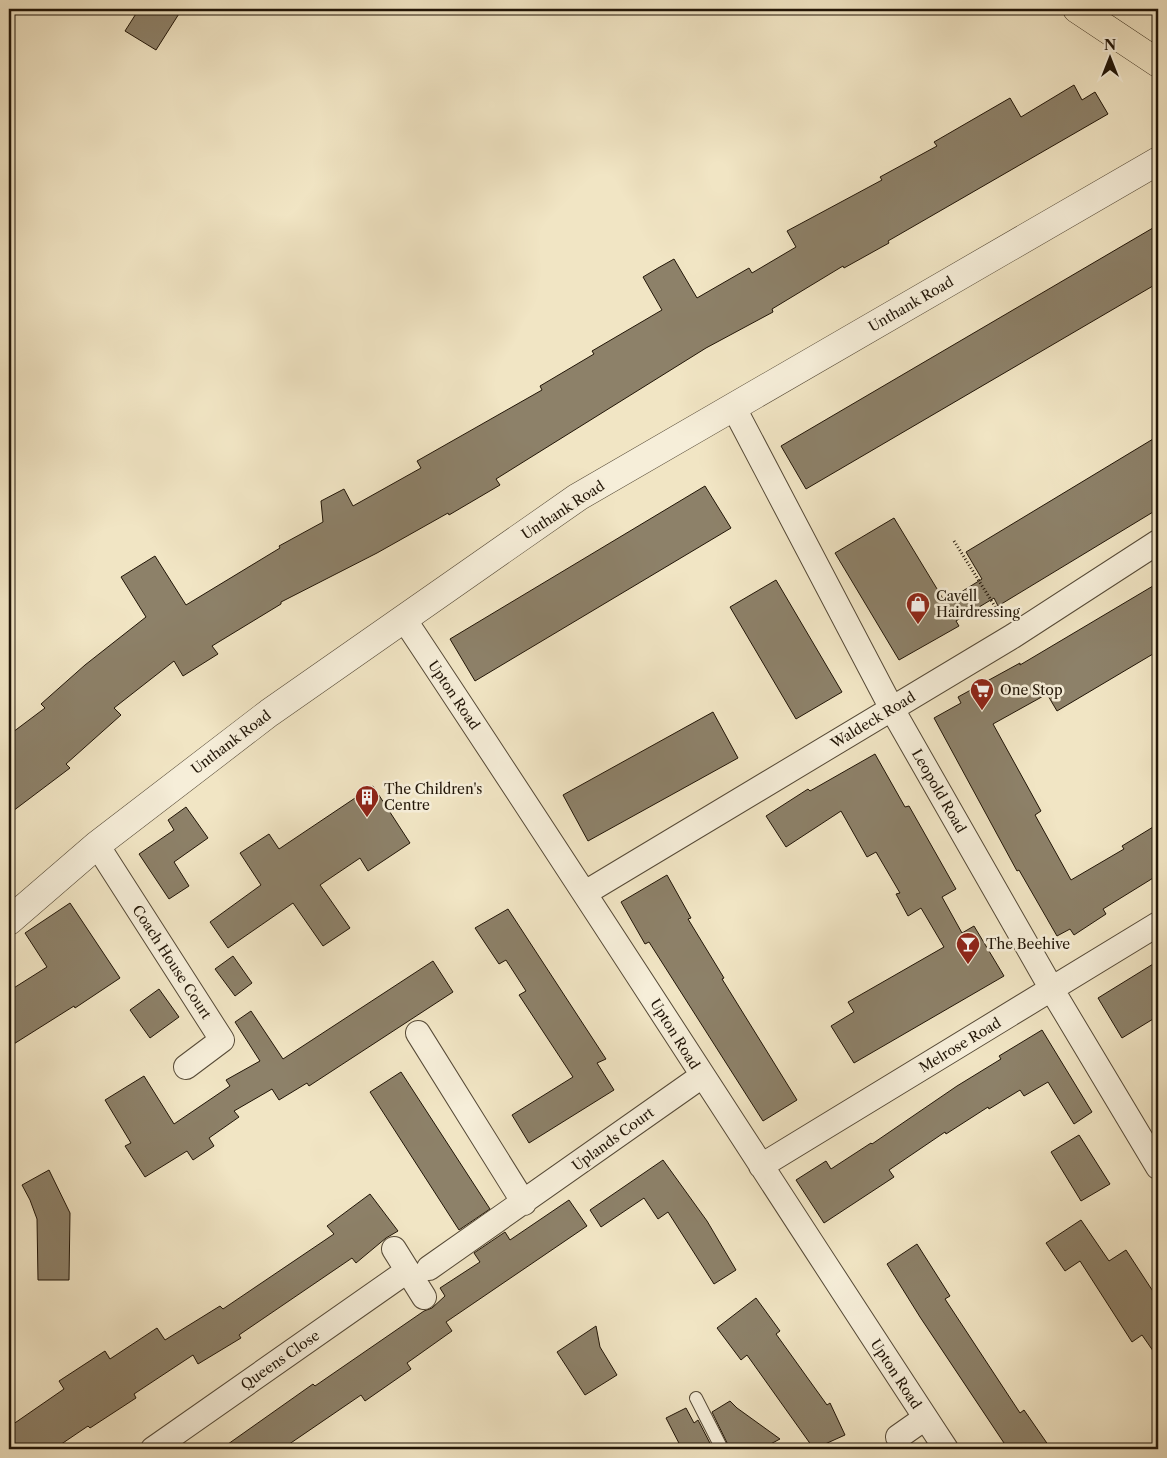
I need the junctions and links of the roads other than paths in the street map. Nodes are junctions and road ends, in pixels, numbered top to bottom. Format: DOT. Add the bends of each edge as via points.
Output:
graph roads {
  1 [pos="1077,9"];
  2 [pos="1158,63"];
  3 [pos="1158,161"];
  4 [pos="734,408"];
  5 [pos="1158,542"];
  6 [pos="404,619"];
  7 [pos="892,708"];
  8 [pos="98,845"];
  9 [pos="586,893"];
  10 [pos="9,921"];
  11 [pos="1158,924"];
  12 [pos="1052,988"];
  13 [pos="418,1033"];
  14 [pos="186,1067"];
  15 [pos="702,1076"];
  16 [pos="761,1166"];
  17 [pos="1158,1168"];
  18 [pos="524,1203"];
  19 [pos="394,1249"];
  20 [pos="418,1269"];
  21 [pos="424,1297"];
  22 [pos="696,1398"];
  23 [pos="925,1418"];
  24 [pos="898,1437"];
  25 [pos="153,1449"];
  26 [pos="722,1449"];
  27 [pos="946,1449"];
  1 -- 2 [label="highway"];
  3 -- 4 [label="street, Unthank Road"];
  4 -- 6 [label="street, Unthank Road" via="578,497"];
  4 -- 7 [label="street, Leopold Road"];
  5 -- 7 [label="street, Waldeck Road" via="1013,636"];
  6 -- 8 [label="street, Unthank Road" via="270,713"];
  6 -- 9 [label="street, Upton Road"];
  7 -- 9 [label="street, Waldeck Road"];
  7 -- 12 [label="street, Leopold Road"];
  8 -- 10 [label="street, Unthank Road"];
  8 -- 14 [label="street, Coach House Court" via="222,1040"];
  9 -- 15 [label="street, Upton Road"];
  11 -- 12 [label="street, Melrose Road"];
  12 -- 16 [label="street, Melrose Road"];
  12 -- 17 [label="street, Leopold Road"];
  13 -- 18 [label="street"];
  15 -- 16 [label="street, Upton Road"];
  15 -- 18 [label="street, Uplands Court"];
  16 -- 23 [label="street, Upton Road"];
  18 -- 20 [label="street, Uplands Court"];
  19 -- 20 [label="street"];
  20 -- 21 [label="street"];
  20 -- 25 [label="street, Queens Close"];
  22 -- 26 [label="lane"];
  23 -- 24 [label="street"];
  23 -- 27 [label="street, Upton Road"];
}
